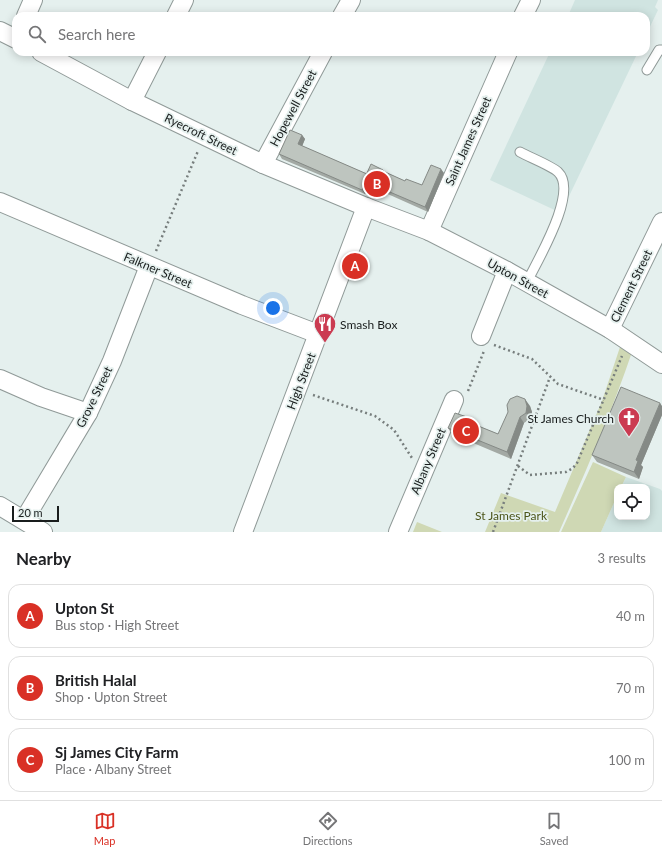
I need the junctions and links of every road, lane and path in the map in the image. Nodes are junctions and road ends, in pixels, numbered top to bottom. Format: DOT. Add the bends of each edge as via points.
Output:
graph roads {
  1 [pos="33,0"];
  2 [pos="184,0"];
  3 [pos="351,0"];
  4 [pos="530,0"];
  5 [pos="28,12"];
  6 [pos="178,12"];
  7 [pos="344,12"];
  8 [pos="525,12"];
  9 [pos="0,31"];
  10 [pos="12,36"];
  11 [pos="662,50"];
  12 [pos="48,56"];
  13 [pos="156,56"];
  14 [pos="321,56"];
  15 [pos="506,56"];
  16 [pos="648,70"];
  17 [pos="132,101"];
  18 [pos="205,136"];
  19 [pos="520,152"];
  20 [pos="263,164"];
  21 [pos="0,202"];
  22 [pos="366,207"];
  23 [pos="662,222"];
  24 [pos="429,230"];
  25 [pos="149,266"];
  26 [pos="507,271"];
  27 [pos="527,282"];
  28 [pos="610,329"];
  29 [pos="318,334"];
  30 [pos="484,340"];
  31 [pos="629,341"];
  32 [pos="662,364"];
  33 [pos="550,377"];
  34 [pos="0,379"];
  35 [pos="297,390"];
  36 [pos="454,400"];
  37 [pos="604,400"];
  38 [pos="88,413"];
  39 [pos="432,451"];
  40 [pos="518,466"];
  41 [pos="0,506"];
  42 [pos="24,520"];
  43 [pos="43,532"];
  44 [pos="243,532"];
  45 [pos="398,532"];
  46 [pos="493,532"];
  1 -- 5 [label="street"];
  2 -- 6 [label="street"];
  3 -- 7 [label="street"];
  4 -- 8 [label="street"];
  9 -- 10 [label="street"];
  11 -- 16 [label="lane" via="659,50"];
  12 -- 17 [label="street, Ryecroft Street"];
  13 -- 17 [label="street"];
  14 -- 20 [label="street, Hopewell Street"];
  15 -- 24 [label="street, Saint James Street"];
  17 -- 18 [label="street, Ryecroft Street"];
  18 -- 20 [label="street, Ryecroft Street"];
  18 -- 25 [label="path"];
  19 -- 27 [label="lane" via="558,172 563,179 564,188 556,224"];
  20 -- 22 [label="street, Ryecroft Street"];
  21 -- 25 [label="street, Falkner Street"];
  22 -- 24 [label="street, Upton Street"];
  22 -- 29 [label="street, High Street"];
  23 -- 28 [label="street, Clement Street"];
  24 -- 26 [label="street, Upton Street"];
  25 -- 29 [label="street, Falkner Street"];
  25 -- 38 [label="street, Grove Street" via="112,361"];
  26 -- 27 [label="street, Upton Street"];
  26 -- 30 [label="street"];
  27 -- 28 [label="street, Upton Street"];
  28 -- 31 [label="street, Upton Street"];
  29 -- 35 [label="street, High Street"];
  30 -- 33 [label="path" via="532,359"];
  30 -- 36 [label="path" via="463,401"];
  31 -- 32 [label="street, Upton Street"];
  31 -- 37 [label="path"];
  33 -- 37 [label="path" via="558,384"];
  33 -- 40 [label="path"];
  34 -- 38 [label="street" via="41,397"];
  35 -- 39 [label="path" via="375,416 394,430 412,458"];
  35 -- 44 [label="street, High Street"];
  36 -- 39 [label="street, Albany Street"];
  37 -- 40 [label="path" via="574,468 566,472 530,475"];
  38 -- 42 [label="street, Grove Street"];
  39 -- 45 [label="street, Albany Street"];
  40 -- 46 [label="path"];
  41 -- 42 [label="street"];
  42 -- 43 [label="street"];
}
